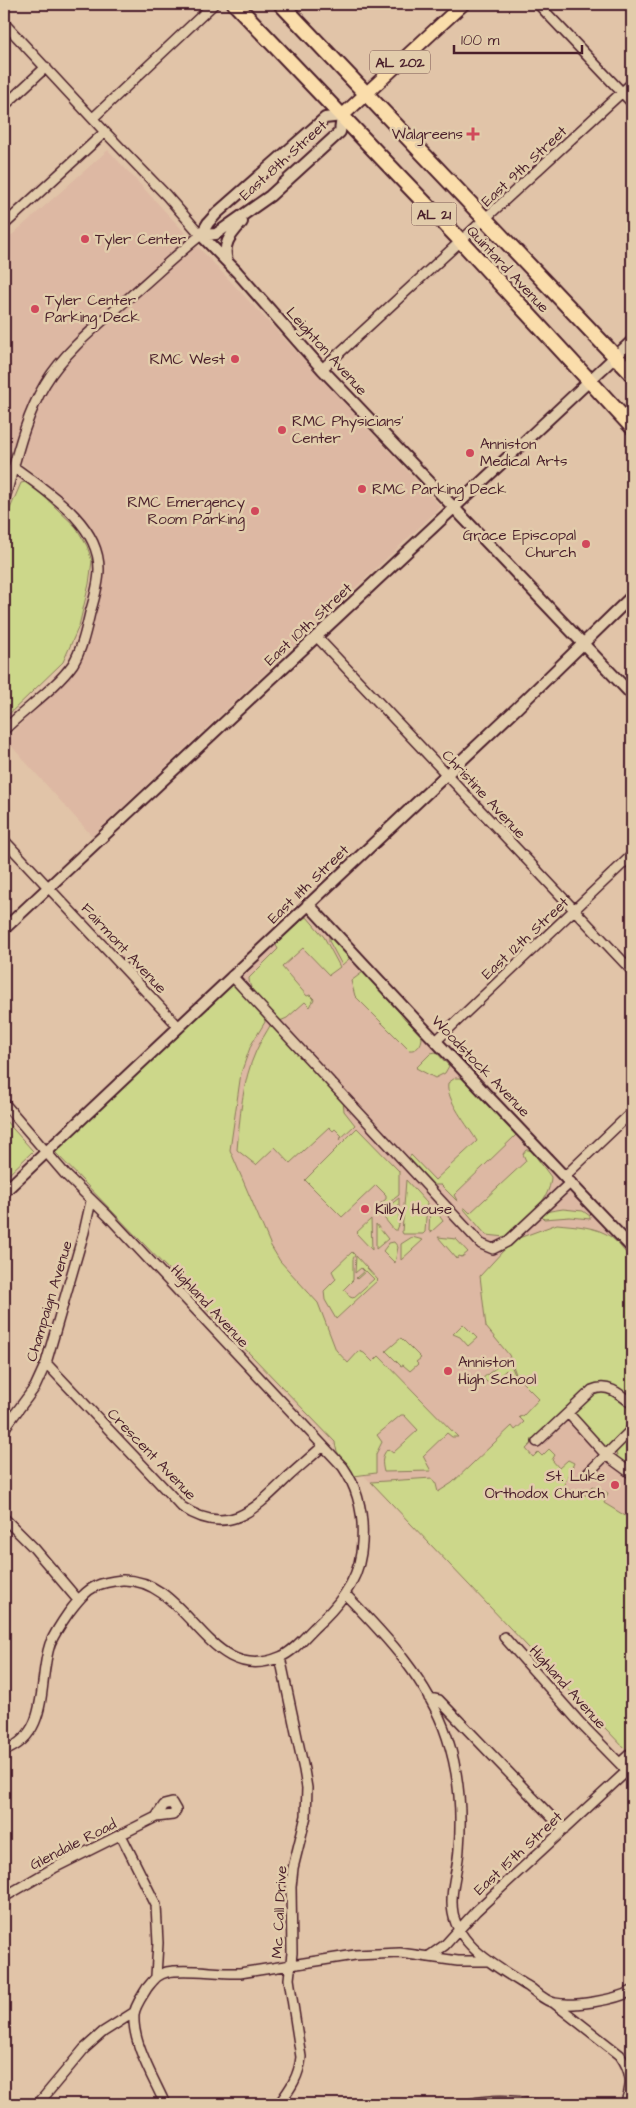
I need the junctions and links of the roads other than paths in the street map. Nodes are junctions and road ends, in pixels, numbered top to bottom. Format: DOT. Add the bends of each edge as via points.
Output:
graph roads {
  1 [pos="214,4"];
  2 [pos="235,4"];
  3 [pos="281,4"];
  4 [pos="463,4"];
  5 [pos="538,4"];
  6 [pos="4,23"];
  7 [pos="46,67"];
  8 [pos="632,83"];
  9 [pos="622,92"];
  10 [pos="365,94"];
  11 [pos="632,103"];
  12 [pos="4,106"];
  13 [pos="342,116"];
  14 [pos="93,118"];
  15 [pos="105,132"];
  16 [pos="256,207"];
  17 [pos="485,220"];
  18 [pos="4,225"];
  19 [pos="201,235"];
  20 [pos="461,242"];
  21 [pos="227,262"];
  22 [pos="632,340"];
  23 [pos="616,356"];
  24 [pos="322,369"];
  25 [pos="632,374"];
  26 [pos="590,380"];
  27 [pos="632,427"];
  28 [pos="14,467"];
  29 [pos="4,502"];
  30 [pos="453,508"];
  31 [pos="632,596"];
  32 [pos="316,636"];
  33 [pos="583,644"];
  34 [pos="632,695"];
  35 [pos="4,730"];
  36 [pos="446,774"];
  37 [pos="4,840"];
  38 [pos="632,855"];
  39 [pos="48,888"];
  40 [pos="308,904"];
  41 [pos="574,910"];
  42 [pos="4,929"];
  43 [pos="632,971"];
  44 [pos="232,976"];
  45 [pos="179,1027"];
  46 [pos="437,1040"];
  47 [pos="4,1103"];
  48 [pos="632,1112"];
  49 [pos="46,1151"];
  50 [pos="568,1179"];
  51 [pos="4,1192"];
  52 [pos="91,1201"];
  53 [pos="632,1248"];
  54 [pos="46,1363"];
  55 [pos="632,1404"];
  56 [pos="568,1413"];
  57 [pos="4,1429"];
  58 [pos="632,1429"];
  59 [pos="537,1442"];
  60 [pos="323,1446"];
  61 [pos="606,1455"];
  62 [pos="588,1473"];
  63 [pos="632,1474"];
  64 [pos="4,1518"];
  65 [pos="345,1594"];
  66 [pos="78,1600"];
  67 [pos="504,1637"];
  68 [pos="280,1657"];
  69 [pos="429,1698"];
  70 [pos="4,1751"];
  71 [pos="632,1752"];
  72 [pos="620,1763"];
  73 [pos="630,1774"];
  74 [pos="156,1817"];
  75 [pos="564,1830"];
  76 [pos="121,1835"];
  77 [pos="4,1897"];
  78 [pos="458,1929"];
  79 [pos="428,1957"];
  80 [pos="489,1961"];
  81 [pos="291,1964"];
  82 [pos="156,1976"];
  83 [pos="632,1991"];
  84 [pos="554,2004"];
  85 [pos="133,2013"];
  86 [pos="38,2104"];
  87 [pos="165,2104"];
  88 [pos="279,2104"];
  89 [pos="469,2104"];
  90 [pos="534,2104"];
  91 [pos="625,2104"];
  1 -- 14 [label="street"];
  2 -- 13 [label="highway, Quintard Avenue / AL 21"];
  3 -- 10 [label="highway, Quintard Avenue / AL 21"];
  4 -- 10 [label="main road, AL 202"];
  5 -- 9 [label="street"];
  6 -- 7 [label="street, Leighton Avenue"];
  7 -- 12 [label="street"];
  7 -- 14 [label="street, Leighton Avenue"];
  8 -- 9 [label="street, East 9th Street"];
  9 -- 11 [label="street"];
  9 -- 17 [label="street, East 9th Street"];
  10 -- 13 [label="main road, AL 202"];
  10 -- 17 [label="highway, Quintard Avenue / AL 21"];
  13 -- 16 [label="street, East 8th Street" via="340,132"];
  13 -- 19 [label="street, East 8th Street" via="326,118 217,213"];
  13 -- 20 [label="highway, Quintard Avenue / AL 21"];
  14 -- 15 [label="street, Leighton Avenue"];
  15 -- 18 [label="street"];
  15 -- 19 [label="street, Leighton Avenue"];
  16 -- 19 [label="street, East 8th Street" via="216,234"];
  16 -- 21 [label="street" via="227,241 224,252"];
  17 -- 20 [label="street, East 9th Street"];
  17 -- 23 [label="highway, Quintard Avenue / AL 21"];
  19 -- 21 [label="street, Leighton Avenue"];
  19 -- 28 [label="street, East 8th Street" via="165,264 61,362 37,398"];
  20 -- 24 [label="street, East 9th Street"];
  20 -- 26 [label="highway, Quintard Avenue / AL 21"];
  21 -- 24 [label="street, Leighton Avenue"];
  22 -- 23 [label="street, East 10th Street"];
  23 -- 25 [label="highway, Quintard Avenue / AL 21"];
  23 -- 26 [label="street, East 10th Street"];
  24 -- 30 [label="street, Leighton Avenue"];
  26 -- 27 [label="highway, Quintard Avenue / AL 21"];
  26 -- 30 [label="street, East 10th Street"];
  28 -- 29 [label="street, East 8th Street"];
  28 -- 35 [label="street" via="62,503 82,524 96,550 99,569 93,604 73,663"];
  30 -- 32 [label="street, East 10th Street"];
  30 -- 33 [label="street, Leighton Avenue"];
  31 -- 33 [label="street, East 11th Street"];
  32 -- 36 [label="street, Christine Avenue"];
  32 -- 39 [label="street, East 10th Street"];
  33 -- 34 [label="street, Leighton Avenue"];
  33 -- 36 [label="street, East 11th Street"];
  36 -- 40 [label="street, East 11th Street"];
  36 -- 41 [label="street, Christine Avenue"];
  37 -- 39 [label="street, Fairmont Avenue"];
  38 -- 41 [label="street, East 12th Street"];
  39 -- 42 [label="street, East 10th Street"];
  39 -- 45 [label="street, Fairmont Avenue"];
  40 -- 44 [label="street, East 11th Street"];
  40 -- 46 [label="street, Woodstock Avenue"];
  41 -- 43 [label="street, Christine Avenue"];
  41 -- 46 [label="street, East 12th Street"];
  44 -- 45 [label="street, East 11th Street"];
  44 -- 50 [label="street" via="481,1244 493,1249 507,1242"];
  45 -- 49 [label="street, East 11th Street"];
  46 -- 50 [label="street, Woodstock Avenue"];
  47 -- 49 [label="street, Highland Avenue"];
  48 -- 50 [label="street"];
  49 -- 51 [label="street, East 11th Street"];
  49 -- 52 [label="street, Highland Avenue"];
  50 -- 53 [label="street, Woodstock Avenue"];
  52 -- 54 [label="street, Champaign Avenue"];
  52 -- 60 [label="street, Highland Avenue"];
  54 -- 57 [label="street, Champaign Avenue" via="35,1387"];
  54 -- 60 [label="street, Crescent Avenue" via="182,1507 206,1519 225,1520 250,1512"];
  55 -- 56 [label="street" via="614,1390 599,1387"];
  56 -- 59 [label="street"];
  56 -- 61 [label="street"];
  58 -- 61 [label="street"];
  60 -- 65 [label="street, Highland Avenue" via="342,1467 355,1489 361,1508 362,1543 356,1572"];
  61 -- 62 [label="street"];
  61 -- 63 [label="street"];
  64 -- 66 [label="street"];
  65 -- 68 [label="street" via="332,1612"];
  65 -- 69 [label="street" via="391,1643"];
  66 -- 68 [label="street" via="97,1585 114,1580 141,1582 170,1599 228,1656 248,1663"];
  66 -- 70 [label="street" via="50,1644 32,1731 20,1744"];
  67 -- 72 [label="street, Highland Avenue"];
  68 -- 81 [label="street, Mc Call Drive" via="307,1788 306,1816 291,1887"];
  69 -- 75 [label="street" via="439,1700"];
  69 -- 78 [label="street" via="447,1738 459,1793 459,1849 452,1904"];
  71 -- 72 [label="street"];
  72 -- 73 [label="street, Highland Avenue"];
  73 -- 75 [label="street, East 15th Street"];
  74 -- 76 [label="street, Glendale Road"];
  75 -- 78 [label="street, East 15th Street"];
  76 -- 77 [label="street, Glendale Road"];
  76 -- 82 [label="street" via="156,1905"];
  78 -- 79 [label="street, East 15th Street" via="445,1945"];
  78 -- 80 [label="street"];
  79 -- 80 [label="street"];
  79 -- 81 [label="street" via="400,1953 355,1955"];
  80 -- 84 [label="street"];
  81 -- 82 [label="street" via="230,1973 174,1971"];
  81 -- 88 [label="street, Mc Call Drive" via="289,1979 301,2057 294,2083"];
  82 -- 85 [label="street"];
  83 -- 84 [label="street" via="609,2000"];
  84 -- 91 [label="street" via="620,2055 627,2064 632,2083"];
  85 -- 86 [label="street" via="84,2049"];
  85 -- 87 [label="street" via="136,2036"];
  89 -- 90 [label="street" via="496,2100"];
}
